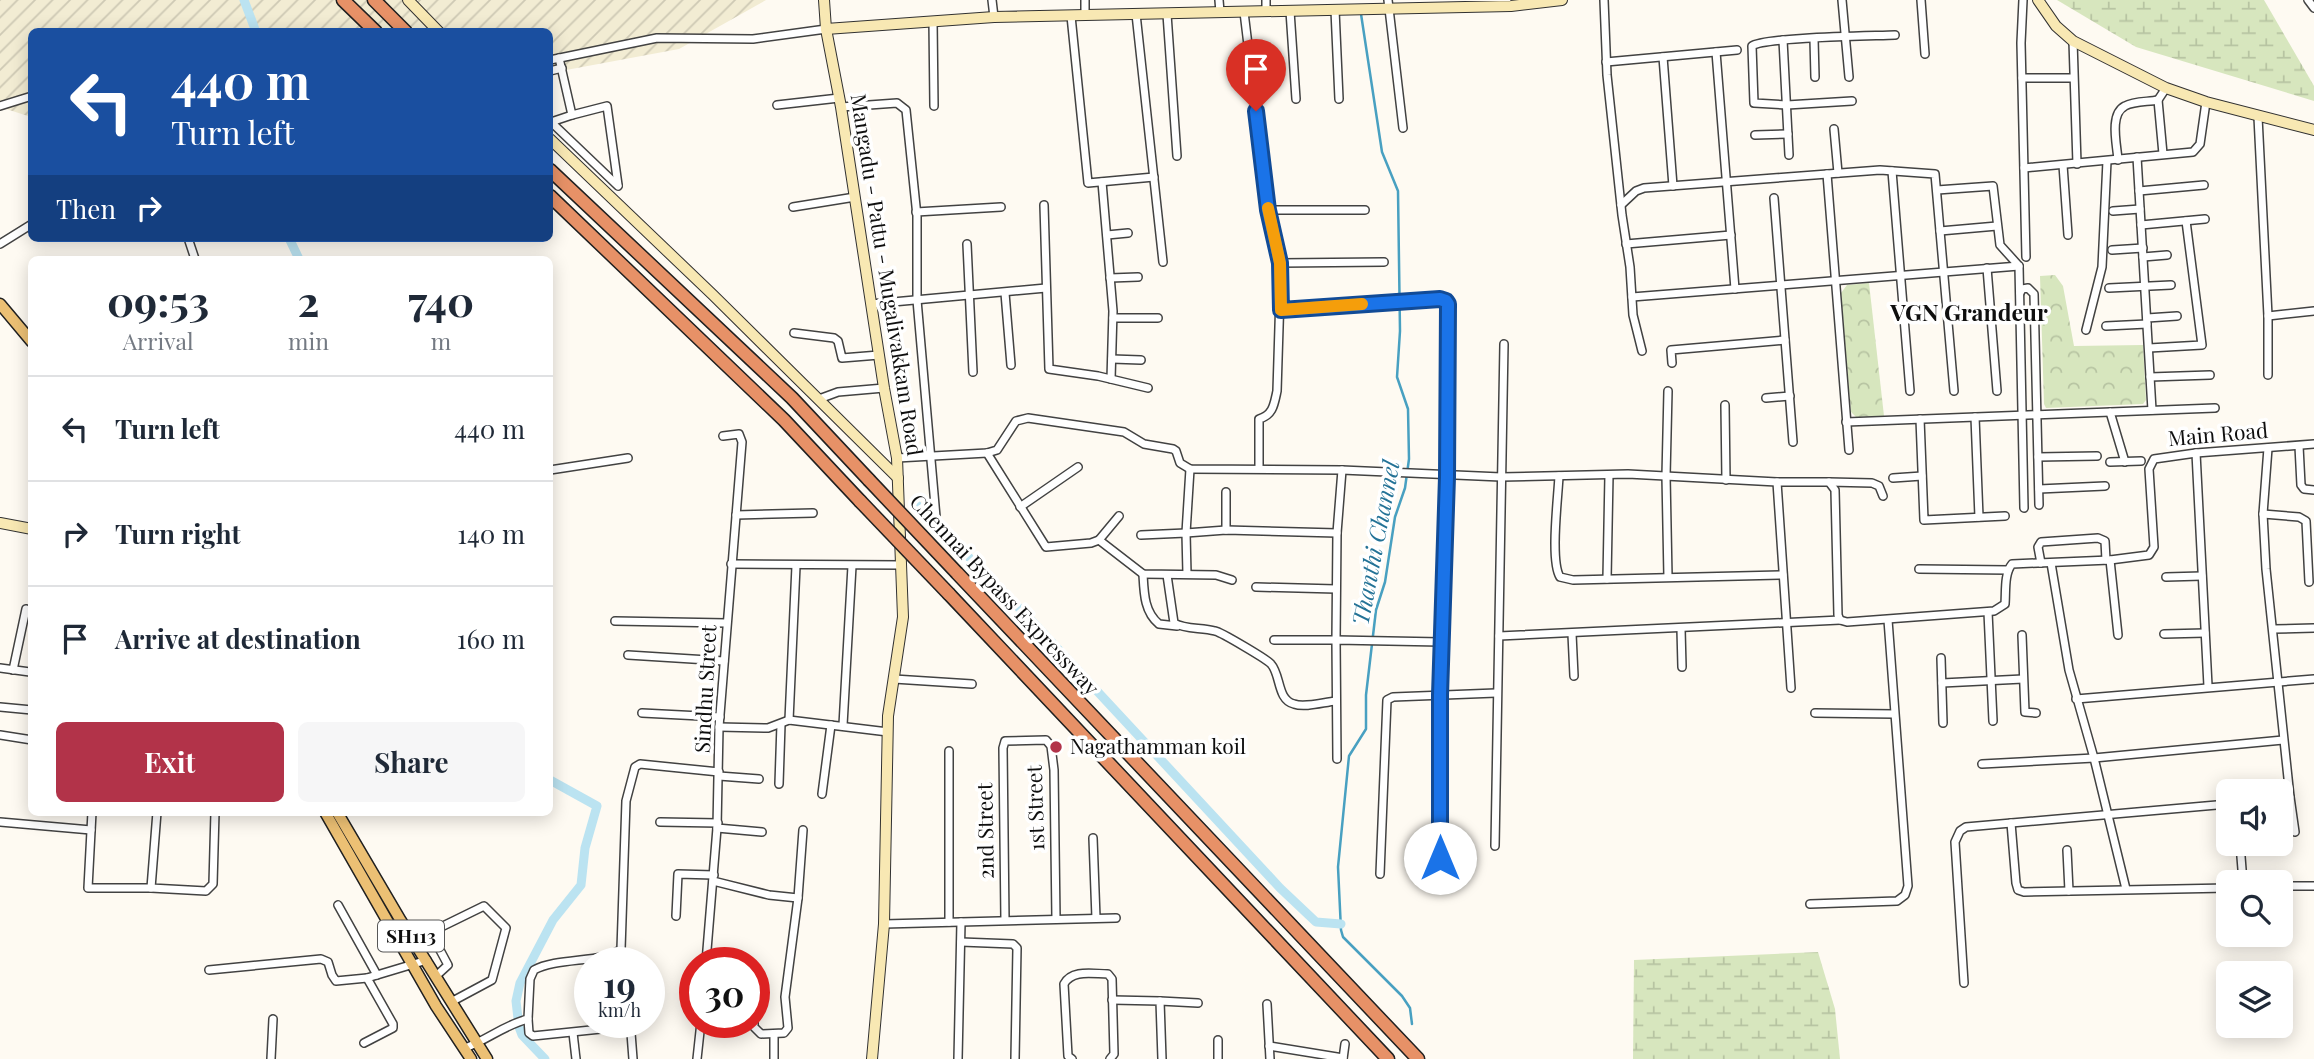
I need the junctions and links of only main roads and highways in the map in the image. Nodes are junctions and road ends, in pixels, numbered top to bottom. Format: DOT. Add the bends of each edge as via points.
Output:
graph roads {
  1 [pos="343,0"];
  2 [pos="374,0"];
  3 [pos="372,28"];
  4 [pos="402,28"];
  5 [pos="553,173"];
  6 [pos="553,199"];
  7 [pos="0,304"];
  8 [pos="28,337"];
  9 [pos="328,816"];
  10 [pos="339,816"];
  11 [pos="471,1059"];
  12 [pos="487,1059"];
  13 [pos="1388,1059"];
  14 [pos="1418,1059"];
  1 -- 3 [label="highway"];
  2 -- 4 [label="highway"];
  5 -- 14 [label="highway, Chennai Bypass Expressway, bridge" via="792,398"];
  6 -- 13 [label="highway, Chennai Bypass Expressway, bridge" via="784,420"];
  7 -- 8 [label="main road"];
  9 -- 11 [label="main road, SH113"];
  10 -- 12 [label="main road, SH113"];
}
